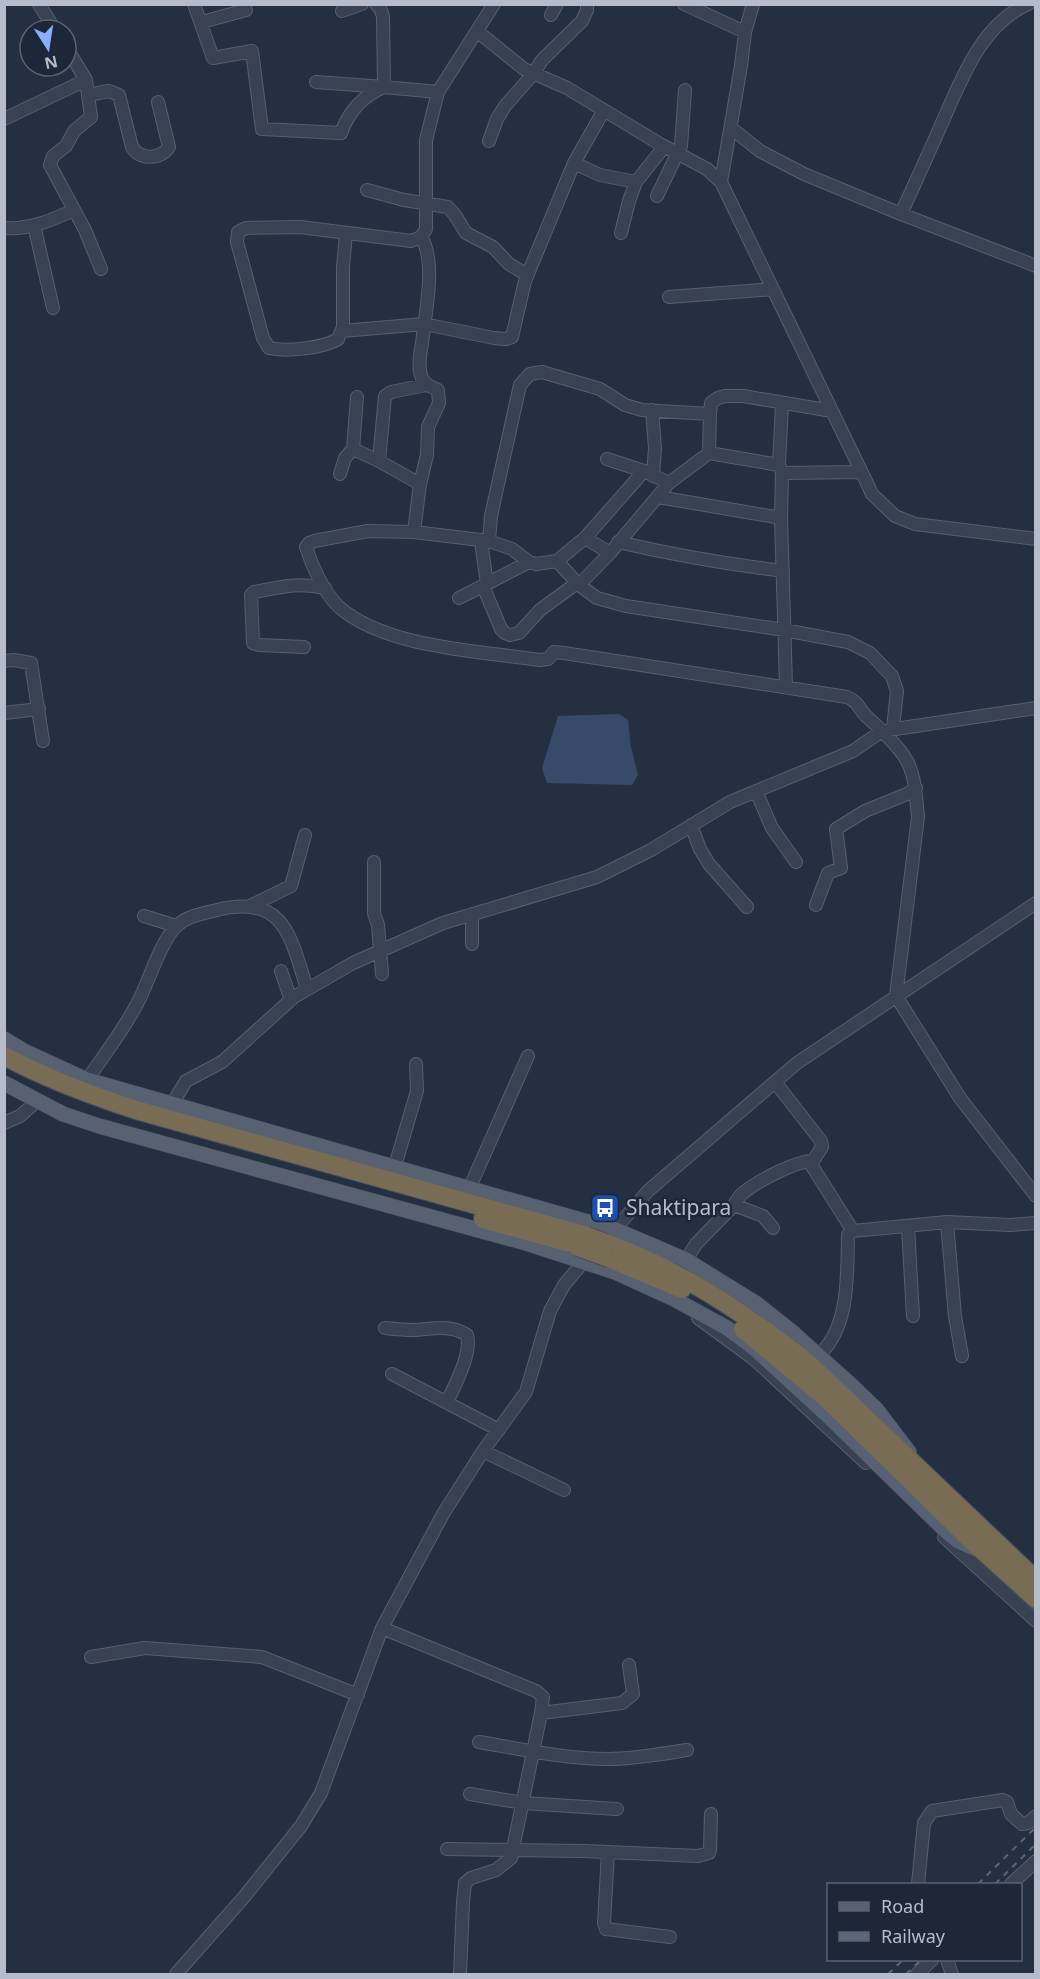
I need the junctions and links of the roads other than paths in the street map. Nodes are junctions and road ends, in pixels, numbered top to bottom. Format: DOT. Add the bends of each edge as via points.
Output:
graph roads {
  1 [pos="39,4"];
  2 [pos="194,4"];
  3 [pos="362,4"];
  4 [pos="376,4"];
  5 [pos="494,4"];
  6 [pos="586,4"];
  7 [pos="684,4"];
  8 [pos="753,4"];
  9 [pos="1028,4"];
  10 [pos="246,10"];
  11 [pos="342,11"];
  12 [pos="48,18"];
  13 [pos="202,22"];
  14 [pos="477,31"];
  15 [pos="745,32"];
  16 [pos="78,67"];
  17 [pos="534,73"];
  18 [pos="86,80"];
  19 [pos="316,82"];
  20 [pos="384,87"];
  21 [pos="685,90"];
  22 [pos="438,92"];
  23 [pos="88,95"];
  24 [pos="158,102"];
  25 [pos="604,110"];
  26 [pos="4,119"];
  27 [pos="731,128"];
  28 [pos="489,141"];
  29 [pos="664,147"];
  30 [pos="679,154"];
  31 [pos="574,163"];
  32 [pos="636,182"];
  33 [pos="721,182"];
  34 [pos="367,190"];
  35 [pos="657,196"];
  36 [pos="426,204"];
  37 [pos="74,210"];
  38 [pos="901,214"];
  39 [pos="34,225"];
  40 [pos="4,228"];
  41 [pos="621,233"];
  42 [pos="346,234"];
  43 [pos="421,237"];
  44 [pos="1035,266"];
  45 [pos="101,269"];
  46 [pos="527,275"];
  47 [pos="773,289"];
  48 [pos="669,297"];
  49 [pos="53,308"];
  50 [pos="424,324"];
  51 [pos="342,331"];
  52 [pos="426,385"];
  53 [pos="357,397"];
  54 [pos="782,403"];
  55 [pos="652,410"];
  56 [pos="832,411"];
  57 [pos="710,414"];
  58 [pos="353,449"];
  59 [pos="709,453"];
  60 [pos="607,459"];
  61 [pos="380,461"];
  62 [pos="780,469"];
  63 [pos="861,472"];
  64 [pos="648,473"];
  65 [pos="340,474"];
  66 [pos="669,483"];
  67 [pos="420,484"];
  68 [pos="658,497"];
  69 [pos="782,518"];
  70 [pos="414,532"];
  71 [pos="585,538"];
  72 [pos="1035,540"];
  73 [pos="485,541"];
  74 [pos="618,542"];
  75 [pos="610,553"];
  76 [pos="557,561"];
  77 [pos="529,562"];
  78 [pos="783,570"];
  79 [pos="578,584"];
  80 [pos="485,585"];
  81 [pos="325,588"];
  82 [pos="459,598"];
  83 [pos="784,630"];
  84 [pos="304,647"];
  85 [pos="4,661"];
  86 [pos="786,686"];
  87 [pos="1035,708"];
  88 [pos="39,709"];
  89 [pos="4,713"];
  90 [pos="887,729"];
  91 [pos="44,741"];
  92 [pos="916,788"];
  93 [pos="756,791"];
  94 [pos="691,825"];
  95 [pos="305,835"];
  96 [pos="374,862"];
  97 [pos="796,862"];
  98 [pos="1035,903"];
  99 [pos="816,905"];
  100 [pos="250,906"];
  101 [pos="747,907"];
  102 [pos="472,914"];
  103 [pos="144,916"];
  104 [pos="176,926"];
  105 [pos="472,944"];
  106 [pos="381,950"];
  107 [pos="281,971"];
  108 [pos="382,974"];
  109 [pos="307,989"];
  110 [pos="896,996"];
  111 [pos="291,1000"];
  112 [pos="4,1038"];
  113 [pos="4,1056"];
  114 [pos="528,1056"];
  115 [pos="416,1064"];
  116 [pos="4,1070"];
  117 [pos="87,1080"];
  118 [pos="775,1082"];
  119 [pos="4,1083"];
  120 [pos="37,1101"];
  121 [pos="172,1104"];
  122 [pos="4,1123"];
  123 [pos="265,1151"];
  124 [pos="813,1161"];
  125 [pos="395,1166"];
  126 [pos="470,1187"];
  127 [pos="1035,1196"];
  128 [pos="734,1205"];
  129 [pos="947,1222"];
  130 [pos="1035,1223"];
  131 [pos="908,1227"];
  132 [pos="773,1228"];
  133 [pos="616,1230"];
  134 [pos="853,1230"];
  135 [pos="686,1260"];
  136 [pos="583,1261"];
  137 [pos="685,1305"];
  138 [pos="913,1316"];
  139 [pos="751,1327"];
  140 [pos="385,1328"];
  141 [pos="819,1355"];
  142 [pos="962,1356"];
  143 [pos="392,1374"];
  144 [pos="447,1402"];
  145 [pos="499,1430"];
  146 [pos="483,1451"];
  147 [pos="926,1477"];
  148 [pos="564,1490"];
  149 [pos="985,1552"];
  150 [pos="1035,1580"];
  151 [pos="1035,1599"];
  152 [pos="1035,1621"];
  153 [pos="382,1628"];
  154 [pos="91,1658"];
  155 [pos="629,1665"];
  156 [pos="358,1695"];
  157 [pos="541,1713"];
  158 [pos="479,1742"];
  159 [pos="687,1750"];
  160 [pos="533,1752"];
  161 [pos="470,1794"];
  162 [pos="523,1803"];
  163 [pos="617,1809"];
  164 [pos="711,1814"];
  165 [pos="1035,1816"];
  166 [pos="447,1849"];
  167 [pos="514,1850"];
  168 [pos="608,1852"];
  169 [pos="1035,1861"];
  170 [pos="918,1883"];
  171 [pos="1012,1883"];
  172 [pos="670,1937"];
  173 [pos="930,1961"];
  174 [pos="176,1974"];
  175 [pos="460,1974"];
  176 [pos="917,1974"];
  1 -- 12 [label="street"];
  2 -- 13 [label="street"];
  3 -- 11 [label="street"];
  4 -- 20 [label="street" via="382,16"];
  5 -- 14 [label="street"];
  6 -- 17 [label="street" via="582,21"];
  7 -- 15 [label="street"];
  8 -- 15 [label="street"];
  9 -- 38 [label="street" via="996,26 980,45"];
  10 -- 13 [label="street"];
  13 -- 20 [label="street" via="213,58 252,51 262,129 341,133 353,107"];
  14 -- 17 [label="street"];
  14 -- 22 [label="street"];
  15 -- 27 [label="street"];
  16 -- 18 [label="street"];
  17 -- 25 [label="street"];
  17 -- 28 [label="street" via="497,118"];
  18 -- 23 [label="street"];
  18 -- 26 [label="street"];
  19 -- 20 [label="street"];
  20 -- 22 [label="street"];
  21 -- 30 [label="street"];
  22 -- 36 [label="street" via="426,140"];
  23 -- 24 [label="street" via="109,91 119,95 132,147 143,156 162,154 169,147"];
  23 -- 37 [label="street" via="90,120 75,131 50,162"];
  25 -- 29 [label="street"];
  25 -- 31 [label="street"];
  27 -- 33 [label="street"];
  27 -- 38 [label="street" via="760,151 804,174"];
  29 -- 30 [label="street"];
  29 -- 32 [label="street"];
  30 -- 33 [label="street" via="707,169"];
  30 -- 35 [label="street"];
  31 -- 32 [label="street" via="600,175"];
  31 -- 46 [label="street"];
  32 -- 41 [label="street"];
  33 -- 47 [label="street"];
  34 -- 36 [label="street"];
  36 -- 43 [label="street" via="426,229"];
  36 -- 46 [label="street" via="447,207 471,237 493,247"];
  37 -- 39 [label="street"];
  37 -- 45 [label="street"];
  38 -- 44 [label="street"];
  39 -- 40 [label="street"];
  39 -- 49 [label="street"];
  42 -- 43 [label="street" via="411,241"];
  42 -- 51 [label="street"];
  42 -- 51 [label="street" via="275,227 246,228 237,235 266,346 274,349 324,345 338,339"];
  43 -- 50 [label="street" via="429,257"];
  46 -- 50 [label="street" via="509,339"];
  47 -- 48 [label="street"];
  47 -- 56 [label="street"];
  50 -- 51 [label="street"];
  50 -- 52 [label="street" via="420,355"];
  52 -- 61 [label="street" via="385,396"];
  52 -- 67 [label="street" via="438,390 440,399 428,427"];
  53 -- 58 [label="street"];
  54 -- 56 [label="street"];
  54 -- 57 [label="street" via="725,396 711,403"];
  54 -- 62 [label="street"];
  55 -- 57 [label="street"];
  55 -- 64 [label="street" via="655,448"];
  55 -- 73 [label="street" via="625,405 600,388 542,372 525,377 505,444"];
  56 -- 63 [label="street"];
  57 -- 59 [label="street"];
  58 -- 61 [label="street"];
  58 -- 65 [label="street"];
  59 -- 62 [label="street"];
  59 -- 66 [label="street"];
  60 -- 64 [label="street"];
  61 -- 67 [label="street"];
  62 -- 63 [label="street"];
  62 -- 69 [label="street"];
  63 -- 72 [label="street" via="872,494 895,516 915,524"];
  64 -- 66 [label="street"];
  64 -- 71 [label="street"];
  66 -- 68 [label="street"];
  67 -- 70 [label="street"];
  68 -- 69 [label="street"];
  68 -- 74 [label="street"];
  69 -- 78 [label="street"];
  70 -- 73 [label="street"];
  70 -- 81 [label="street" via="368,531 311,542 307,549"];
  71 -- 75 [label="street"];
  71 -- 76 [label="street"];
  73 -- 77 [label="street" via="512,549"];
  73 -- 80 [label="street"];
  74 -- 75 [label="street"];
  74 -- 78 [label="street" via="671,555"];
  75 -- 79 [label="street"];
  76 -- 77 [label="street"];
  76 -- 79 [label="street"];
  77 -- 80 [label="street"];
  78 -- 83 [label="street"];
  79 -- 80 [label="street" via="555,597 515,635 501,629"];
  79 -- 83 [label="street" via="597,598 626,606"];
  80 -- 82 [label="street"];
  81 -- 84 [label="street" via="293,584 254,592 251,596 254,644"];
  81 -- 86 [label="street" via="338,606 360,622 427,644 540,660 564,652"];
  83 -- 86 [label="street"];
  83 -- 90 [label="street" via="848,642 870,653 892,676 897,691"];
  85 -- 88 [label="street" via="31,663"];
  86 -- 90 [label="street" via="852,699 862,712"];
  87 -- 90 [label="street"];
  88 -- 89 [label="street"];
  88 -- 91 [label="street"];
  90 -- 92 [label="street" via="907,761"];
  90 -- 93 [label="street" via="853,751"];
  92 -- 99 [label="street" via="836,829 841,868 828,873"];
  92 -- 110 [label="street" via="918,817"];
  93 -- 94 [label="street"];
  93 -- 97 [label="street" via="772,828"];
  94 -- 101 [label="street" via="709,864"];
  94 -- 102 [label="street" via="597,877"];
  95 -- 100 [label="street" via="291,886"];
  96 -- 106 [label="street" via="374,913"];
  98 -- 110 [label="street"];
  100 -- 104 [label="street" via="197,915"];
  100 -- 109 [label="street" via="267,911 291,935"];
  102 -- 105 [label="street"];
  102 -- 106 [label="street"];
  103 -- 104 [label="street"];
  104 -- 117 [label="street" via="137,1005"];
  106 -- 108 [label="street"];
  106 -- 109 [label="street"];
  107 -- 111 [label="street"];
  109 -- 111 [label="street"];
  110 -- 118 [label="street"];
  110 -- 127 [label="street" via="960,1098"];
  111 -- 121 [label="street" via="222,1062 186,1081"];
  112 -- 117 [label="main road"];
  113 -- 123 [label="highway" via="79,1092"];
  114 -- 126 [label="street"];
  115 -- 125 [label="street" via="417,1091"];
  116 -- 123 [label="highway" via="72,1102"];
  117 -- 121 [label="main road"];
  118 -- 124 [label="street" via="821,1141 822,1147"];
  118 -- 133 [label="street" via="648,1191"];
  119 -- 120 [label="main road"];
  120 -- 122 [label="street" via="20,1116"];
  120 -- 136 [label="main road" via="99,1126"];
  121 -- 125 [label="main road"];
  123 -- 139 [label="highway, bridge" via="591,1251 681,1289"];
  124 -- 128 [label="street" via="800,1162 756,1185"];
  124 -- 134 [label="street" via="814,1172"];
  125 -- 126 [label="main road"];
  126 -- 133 [label="main road"];
  128 -- 132 [label="street" via="763,1216"];
  128 -- 135 [label="street"];
  129 -- 130 [label="street"];
  129 -- 131 [label="street"];
  129 -- 142 [label="street"];
  131 -- 134 [label="street"];
  131 -- 138 [label="street"];
  133 -- 135 [label="main road"];
  133 -- 136 [label="street"];
  134 -- 141 [label="street" via="848,1235 840,1320 829,1346"];
  135 -- 141 [label="main road" via="757,1304"];
  136 -- 137 [label="main road"];
  136 -- 145 [label="street" via="550,1311 526,1392"];
  137 -- 149 [label="main road" via="754,1348 945,1530 958,1541"];
  137 -- 152 [label="street" via="690,1313 762,1366"];
  139 -- 147 [label="highway" via="808,1364"];
  139 -- 149 [label="highway"];
  140 -- 144 [label="street" via="443,1327 467,1335 462,1369"];
  141 -- 147 [label="main road" via="877,1410"];
  143 -- 144 [label="street"];
  144 -- 145 [label="street"];
  145 -- 146 [label="street"];
  146 -- 148 [label="street"];
  146 -- 153 [label="street" via="443,1514"];
  147 -- 150 [label="highway"];
  149 -- 151 [label="highway"];
  153 -- 156 [label="street"];
  153 -- 157 [label="street" via="536,1691 543,1697"];
  154 -- 156 [label="street" via="145,1648 262,1657"];
  155 -- 157 [label="street" via="633,1694 628,1700"];
  156 -- 174 [label="street" via="321,1793 301,1826"];
  157 -- 160 [label="street"];
  158 -- 160 [label="street"];
  159 -- 160 [label="street" via="607,1759"];
  160 -- 162 [label="street"];
  161 -- 162 [label="street"];
  162 -- 163 [label="street"];
  162 -- 167 [label="street"];
  164 -- 168 [label="street" via="709,1853 698,1856"];
  165 -- 170 [label="street" via="1022,1824 1003,1800 932,1811 924,1823"];
  166 -- 167 [label="street"];
  167 -- 168 [label="street"];
  167 -- 175 [label="street" via="502,1867 465,1883"];
  168 -- 172 [label="street" via="606,1929"];
  169 -- 171 [label="street"];
  173 -- 176 [label="street"];
}
